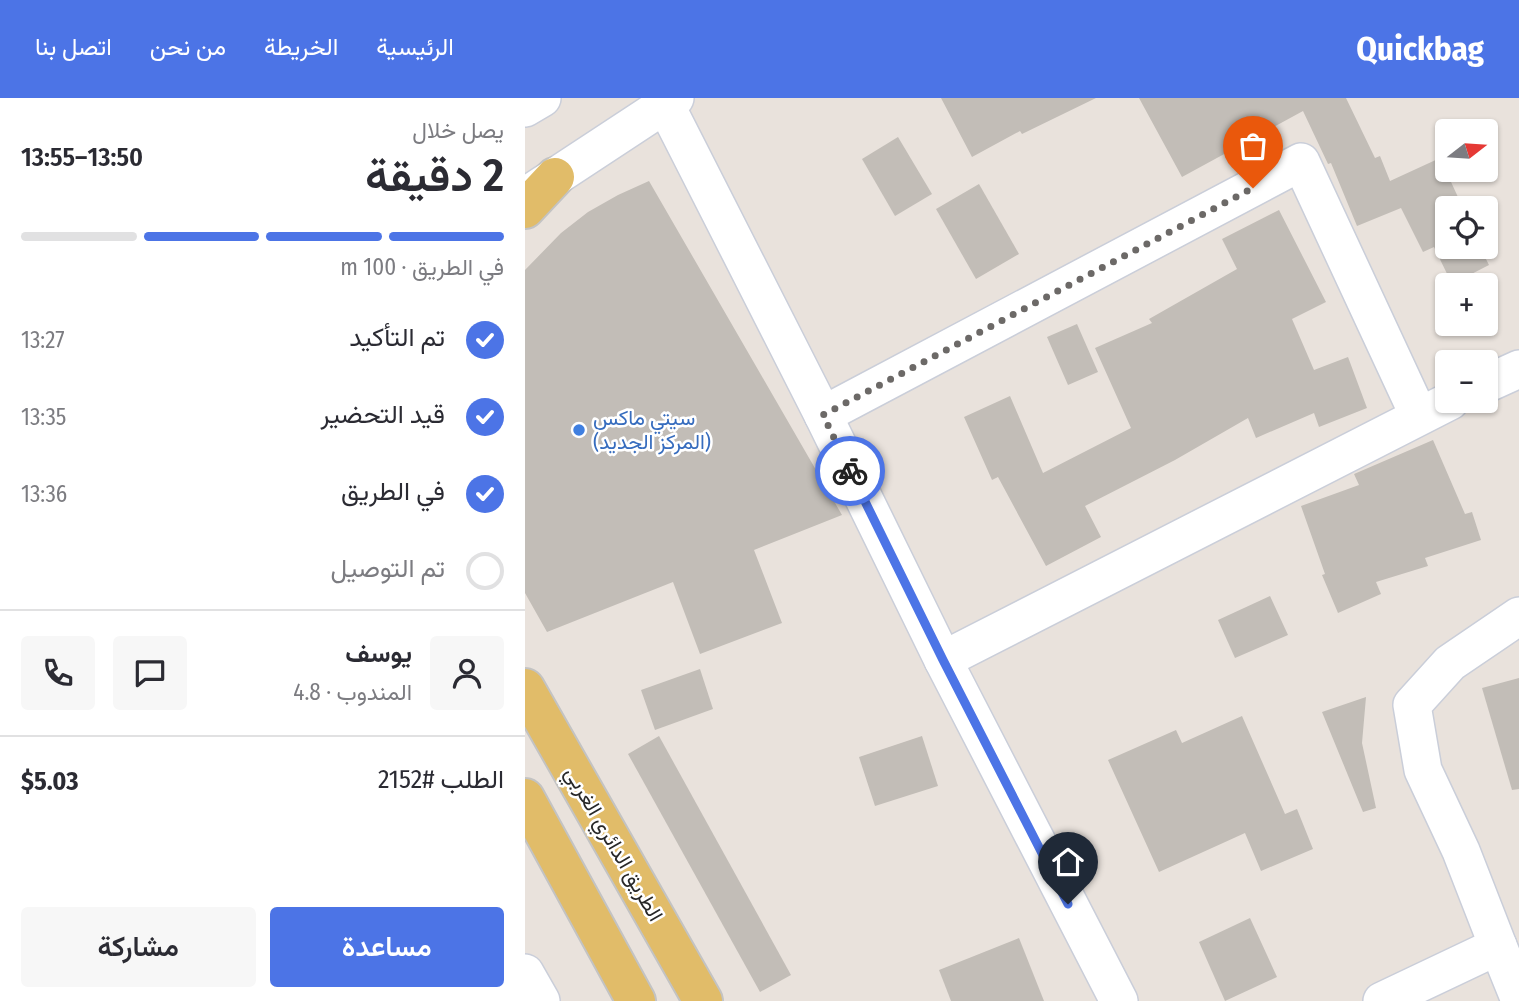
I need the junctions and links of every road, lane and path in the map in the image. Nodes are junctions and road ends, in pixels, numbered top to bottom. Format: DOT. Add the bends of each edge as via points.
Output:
graph roads {
  1 [pos="542,98"];
  2 [pos="670,101"];
  3 [pos="525,108"];
  4 [pos="540,187"];
  5 [pos="525,209"];
  6 [pos="1519,369"];
  7 [pos="1498,379"];
  8 [pos="1434,408"];
  9 [pos="823,415"];
  10 [pos="1519,616"];
  11 [pos="943,660"];
  12 [pos="525,688"];
  13 [pos="525,798"];
  14 [pos="1498,946"];
  15 [pos="525,973"];
  16 [pos="1519,998"];
  17 [pos="541,1001"];
  18 [pos="636,1001"];
  19 [pos="703,1001"];
  20 [pos="1119,1001"];
  21 [pos="1382,1001"];
  1 -- 3 [label="street"];
  2 -- 4 [label="street"];
  2 -- 9 [label="street"];
  4 -- 5 [label="main road"];
  6 -- 7 [label="street"];
  8 -- 9 [label="street" via="1301,162"];
  8 -- 11 [label="street"];
  9 -- 11 [label="street"];
  10 -- 14 [label="street" via="1450,663 1412,705 1423,770"];
  11 -- 20 [label="street"];
  12 -- 19 [label="main road, الطريق الدائري الغربي"];
  13 -- 18 [label="main road"];
  14 -- 16 [label="street"];
  14 -- 21 [label="street"];
  15 -- 17 [label="street"];
}
